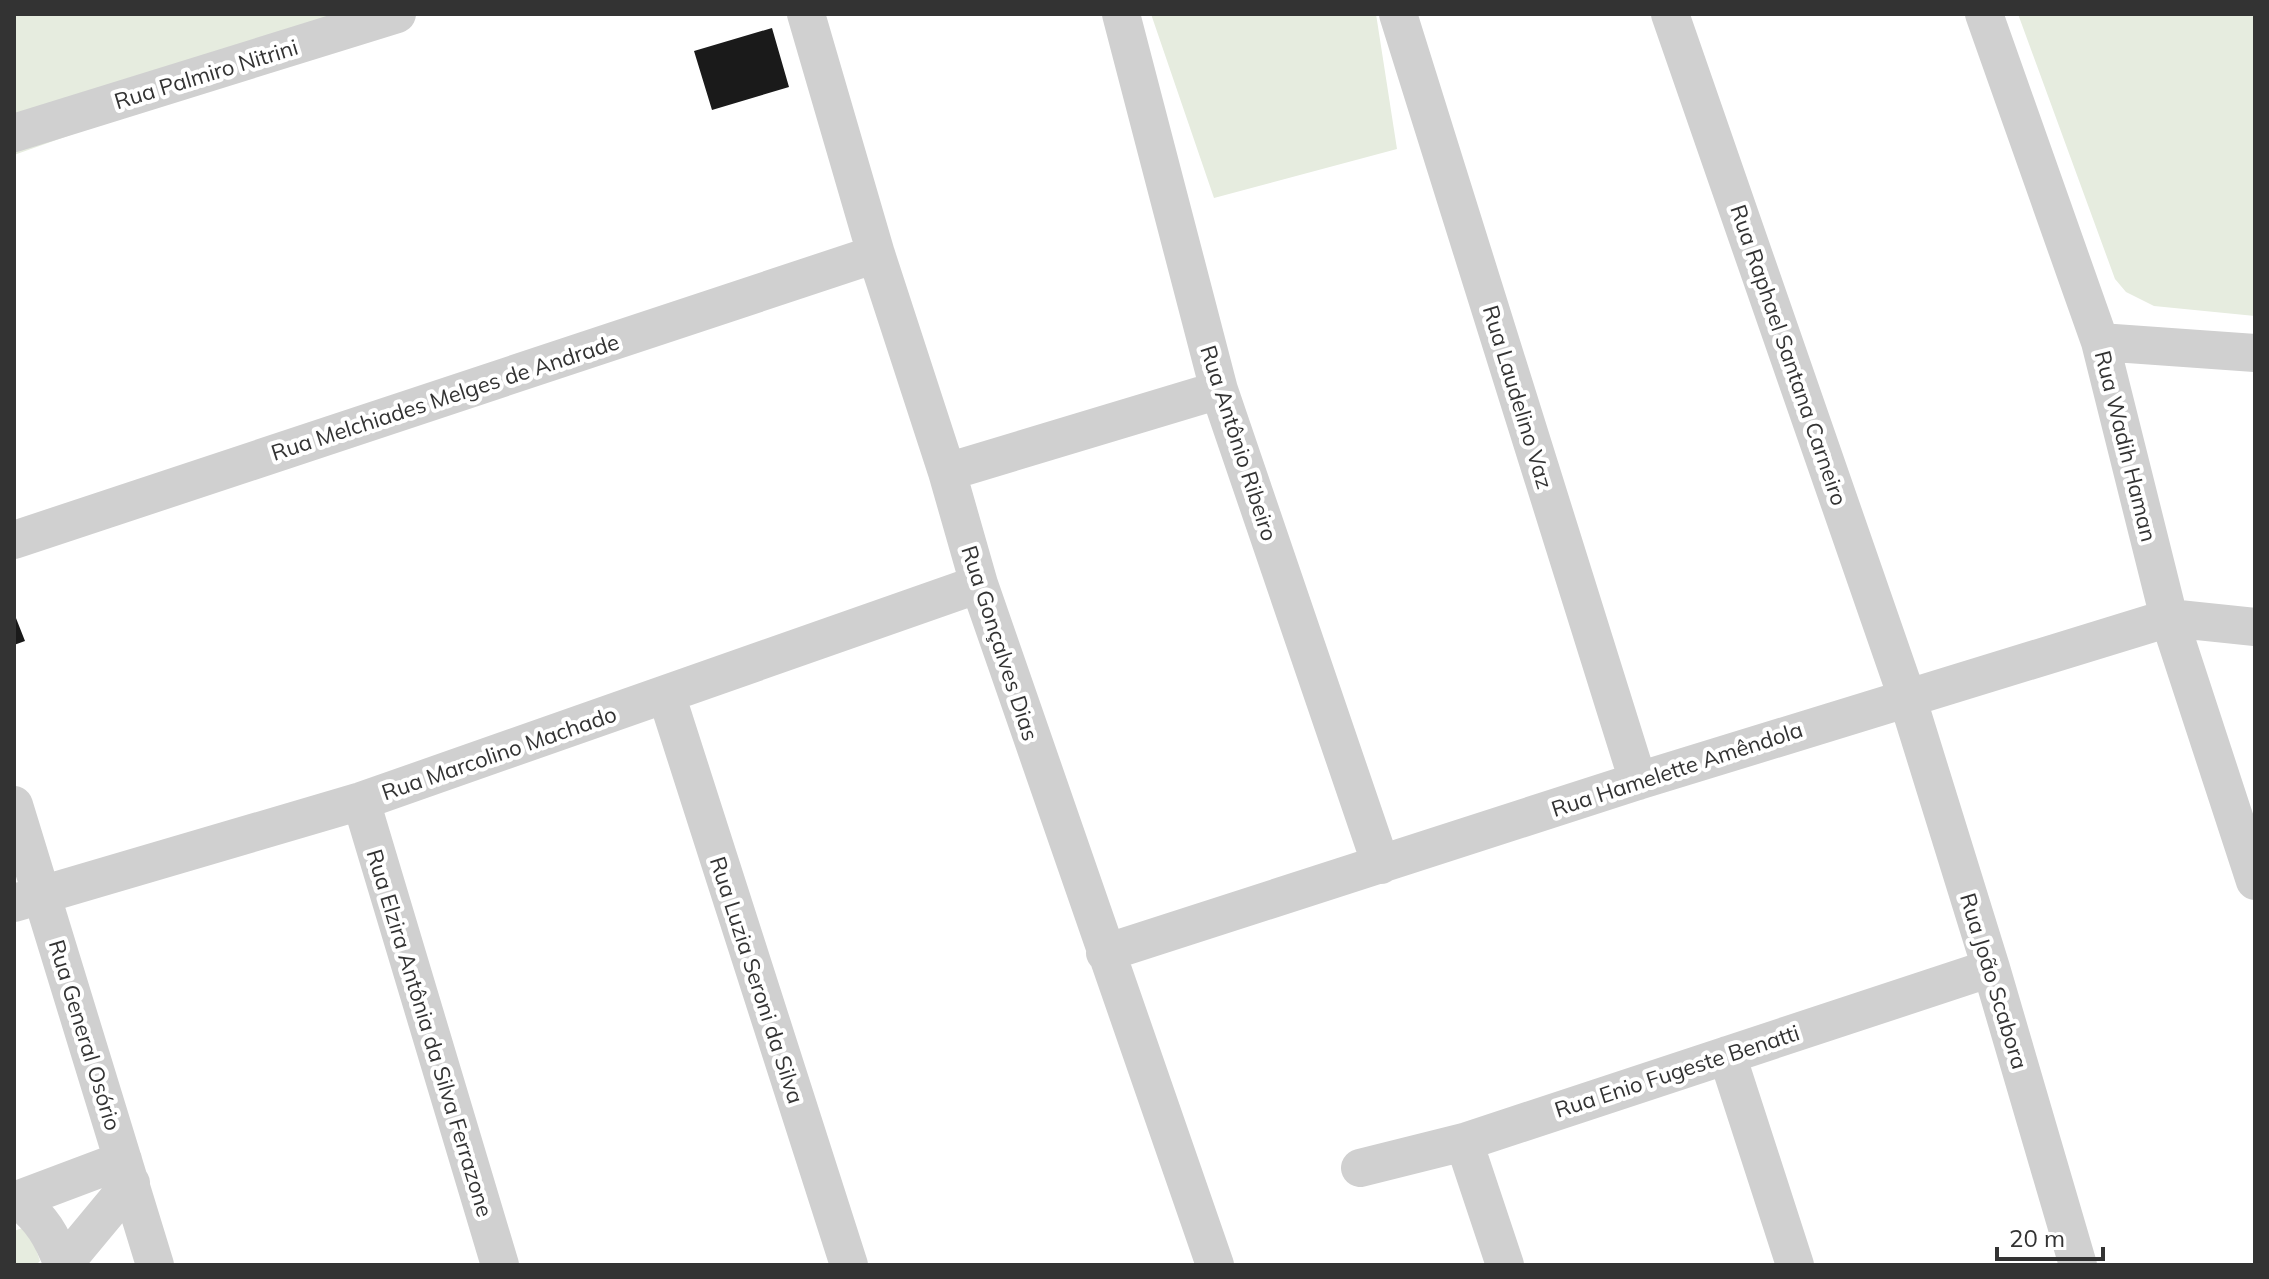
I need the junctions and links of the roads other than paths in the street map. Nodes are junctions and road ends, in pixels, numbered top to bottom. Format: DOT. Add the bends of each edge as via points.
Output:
graph roads {
  1 [pos="397,14"];
  2 [pos="806,14"];
  3 [pos="1121,14"];
  4 [pos="1398,14"];
  5 [pos="1670,14"];
  6 [pos="1984,14"];
  7 [pos="14,133"];
  8 [pos="876,254"];
  9 [pos="2100,342"];
  10 [pos="2255,353"];
  11 [pos="1219,390"];
  12 [pos="947,472"];
  13 [pos="14,540"];
  14 [pos="979,584"];
  15 [pos="2169,618"];
  16 [pos="2255,627"];
  17 [pos="666,694"];
  18 [pos="1907,697"];
  19 [pos="1638,781"];
  20 [pos="361,801"];
  21 [pos="14,805"];
  22 [pos="1381,865"];
  23 [pos="2255,881"];
  24 [pos="28,899"];
  25 [pos="1105,953"];
  26 [pos="1991,968"];
  27 [pos="1727,1055"];
  28 [pos="1464,1142"];
  29 [pos="1360,1168"];
  30 [pos="127,1171"];
  31 [pos="16,1200"];
  32 [pos="63,1265"];
  33 [pos="155,1265"];
  34 [pos="500,1265"];
  35 [pos="849,1265"];
  36 [pos="1215,1265"];
  37 [pos="1505,1265"];
  38 [pos="1795,1265"];
  39 [pos="2078,1265"];
  1 -- 7 [label="street, Rua Palmiro Nitrini"];
  2 -- 8 [label="street, Rua Gonçalves Dias"];
  3 -- 11 [label="street, Rua Antônio Ribeiro"];
  4 -- 19 [label="street, Rua Laudelino Vaz"];
  5 -- 18 [label="street, Rua Raphael Santana Carneiro"];
  6 -- 9 [label="street, Rua Wadih Haman"];
  8 -- 12 [label="street, Rua Gonçalves Dias"];
  8 -- 13 [label="street, Rua Melchiades Melges de Andrade"];
  9 -- 10 [label="street"];
  9 -- 15 [label="street, Rua Wadih Haman"];
  11 -- 12 [label="street"];
  11 -- 22 [label="street, Rua Antônio Ribeiro"];
  12 -- 14 [label="street, Rua Gonçalves Dias"];
  14 -- 17 [label="street, Rua Marcolino Machado"];
  14 -- 25 [label="street, Rua Gonçalves Dias"];
  15 -- 16 [label="street, Rua Hamelette Amêndola"];
  15 -- 18 [label="street, Rua Hamelette Amêndola"];
  15 -- 23 [label="street, Rua Wadih Haman"];
  17 -- 20 [label="street, Rua Marcolino Machado"];
  17 -- 35 [label="street, Rua Luzia Seroni da Silva"];
  18 -- 19 [label="street, Rua Hamelette Amêndola"];
  18 -- 26 [label="street, Rua João Scabora"];
  19 -- 22 [label="street, Rua Hamelette Amêndola"];
  20 -- 24 [label="street, Rua Marcolino Machado"];
  20 -- 34 [label="street, Rua Elzira Antônia da Silva Ferrazone"];
  21 -- 24 [label="street, Rua General Osório"];
  22 -- 25 [label="street, Rua Hamelette Amêndola"];
  24 -- 30 [label="street, Rua General Osório"];
  25 -- 36 [label="street, Rua Gonçalves Dias"];
  26 -- 27 [label="street, Rua Enio Fugeste Benatti"];
  26 -- 39 [label="street, Rua João Scabora"];
  27 -- 28 [label="street, Rua Enio Fugeste Benatti"];
  27 -- 38 [label="street"];
  28 -- 29 [label="street, Rua Enio Fugeste Benatti"];
  28 -- 37 [label="street"];
  30 -- 31 [label="street"];
  30 -- 32 [label="street"];
  30 -- 33 [label="street, Rua General Osório"];
  31 -- 32 [label="street" via="41,1219"];
}
